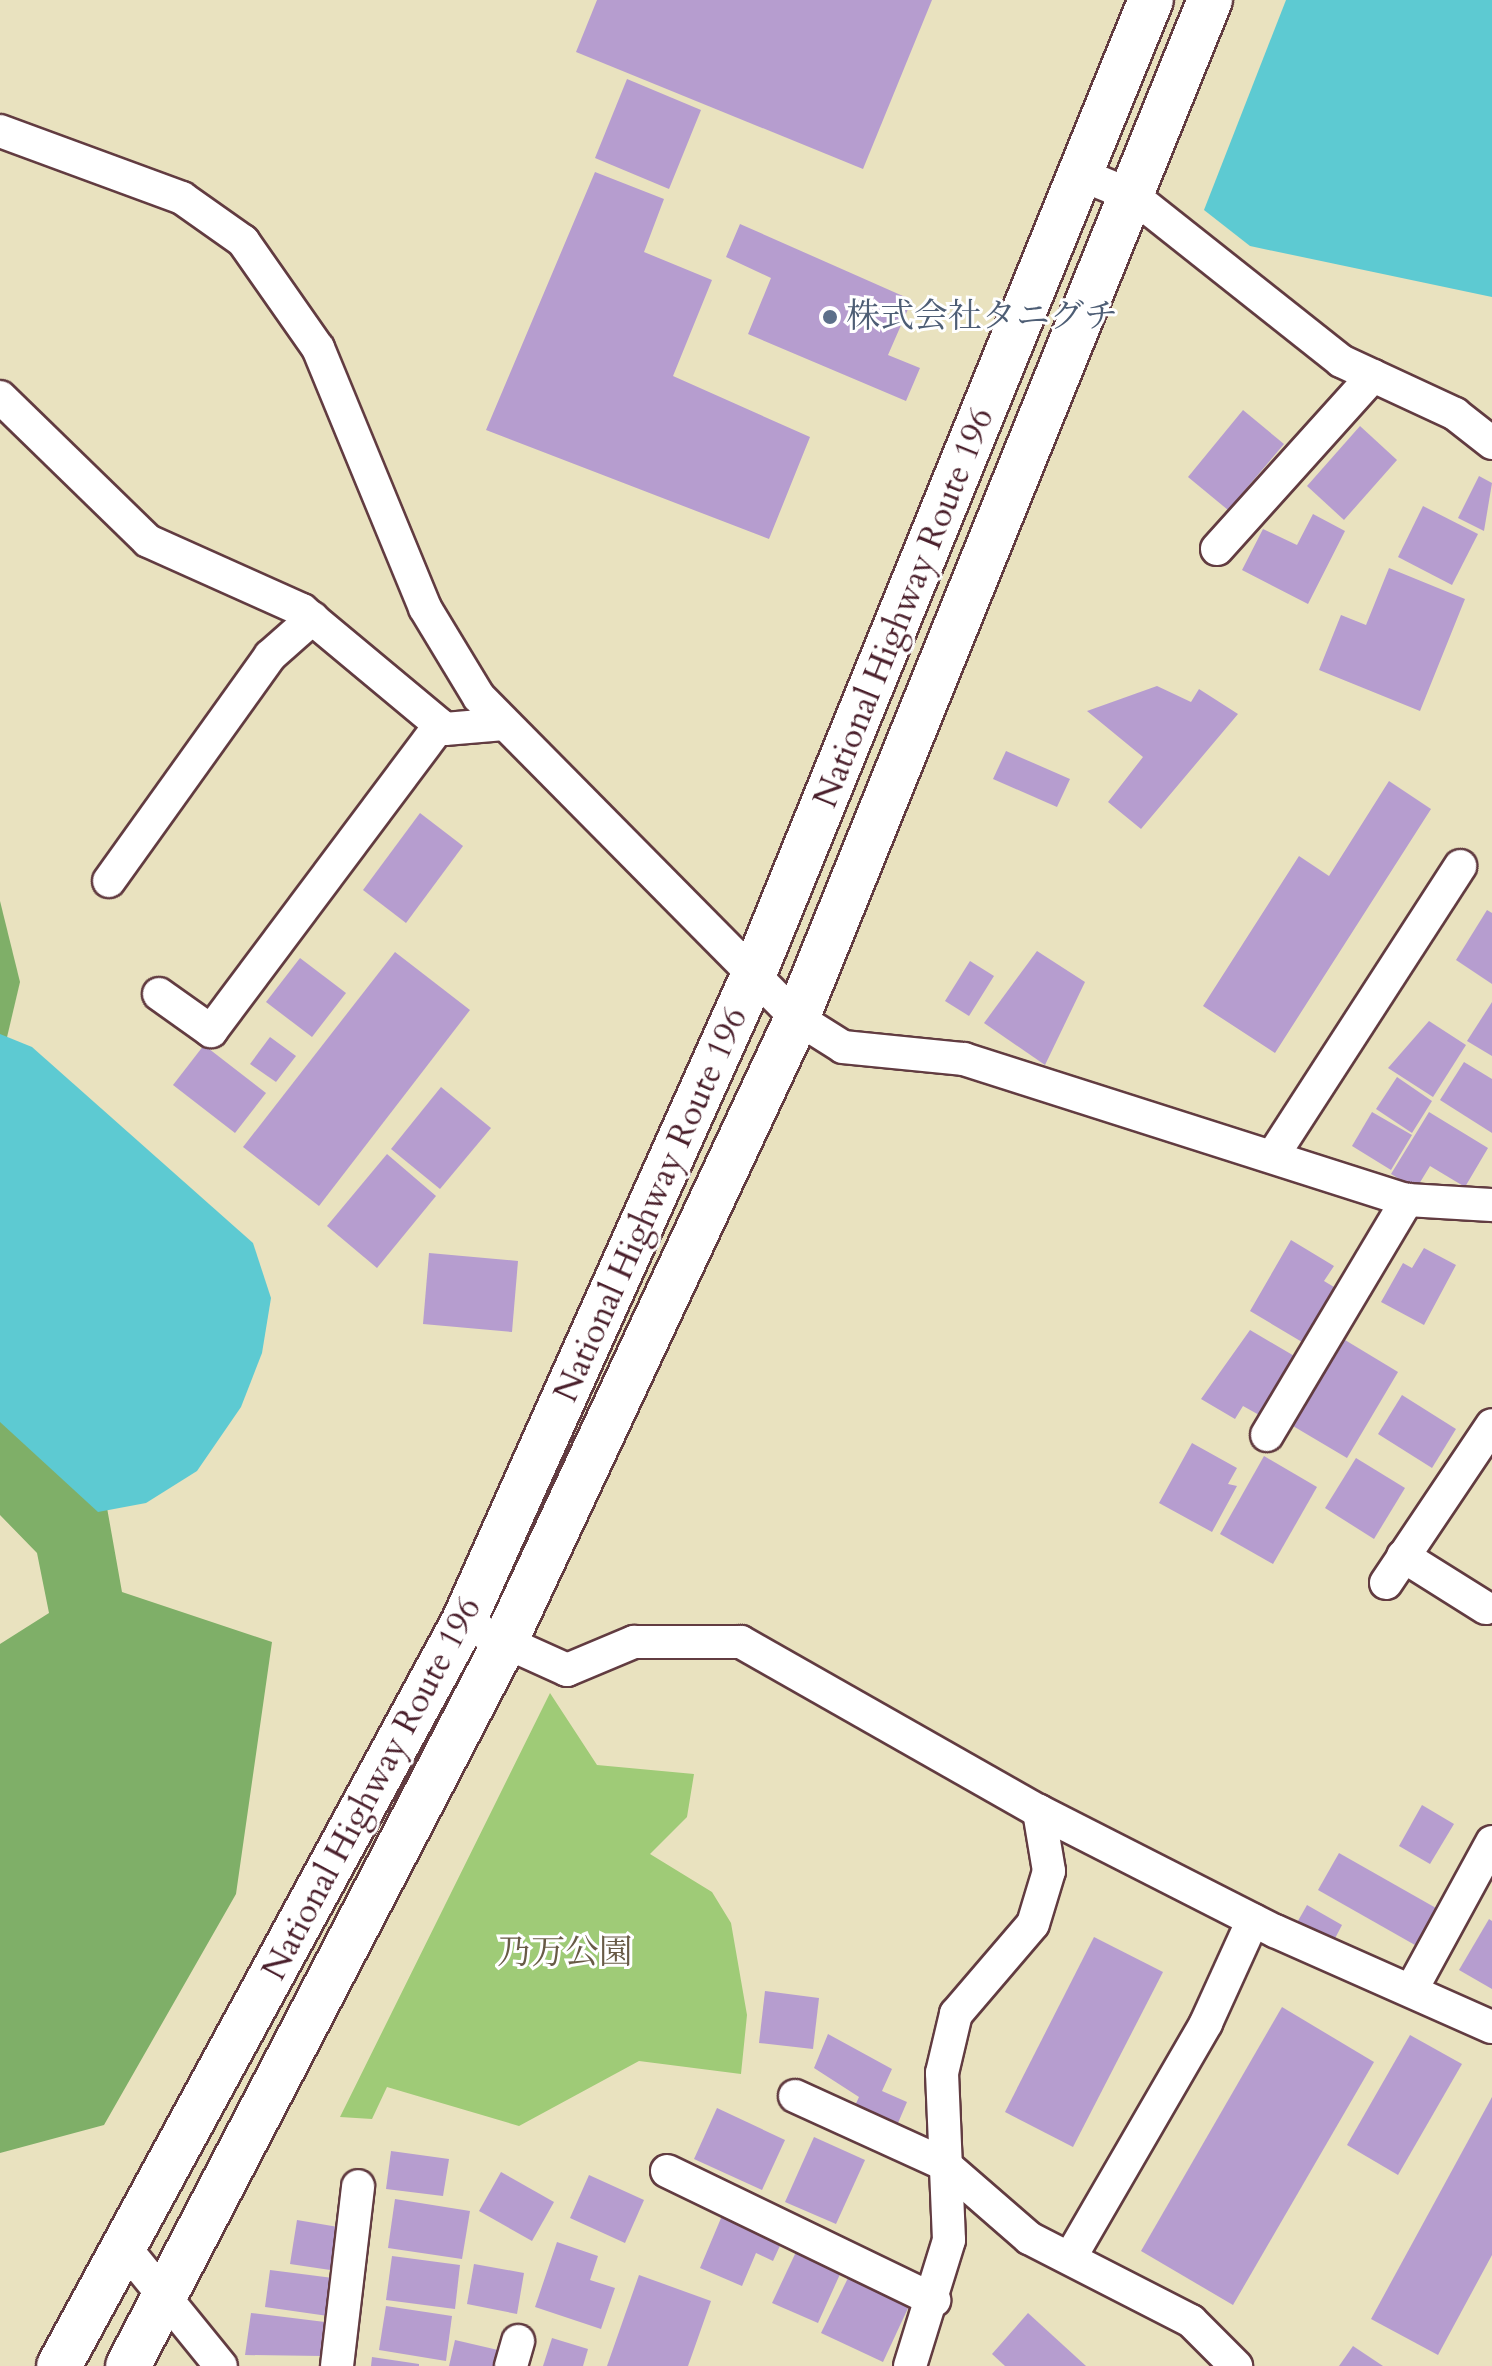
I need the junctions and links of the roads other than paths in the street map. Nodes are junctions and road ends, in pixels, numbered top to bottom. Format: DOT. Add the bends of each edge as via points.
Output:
graph roads {
  1 [pos="1151,0"];
  2 [pos="1210,0"];
  3 [pos="0,131"];
  4 [pos="1082,175"];
  5 [pos="1133,196"];
  6 [pos="1373,376"];
  7 [pos="0,397"];
  8 [pos="1492,443"];
  9 [pos="1217,549"];
  10 [pos="313,618"];
  11 [pos="504,724"];
  12 [pos="440,725"];
  13 [pos="1460,866"];
  14 [pos="109,881"];
  15 [pos="753,976"];
  16 [pos="159,994"];
  17 [pos="797,1018"];
  18 [pos="1274,1154"];
  19 [pos="1407,1200"];
  20 [pos="1490,1201"];
  21 [pos="1492,1425"];
  22 [pos="1267,1435"];
  23 [pos="1403,1556"];
  24 [pos="1386,1583"];
  25 [pos="1486,1608"];
  26 [pos="463,1623"];
  27 [pos="503,1646"];
  28 [pos="1039,1811"];
  29 [pos="1492,1842"];
  30 [pos="1253,1920"];
  31 [pos="1413,1987"];
  32 [pos="1492,2027"];
  33 [pos="795,2096"];
  34 [pos="944,2164"];
  35 [pos="667,2171"];
  36 [pos="358,2186"];
  37 [pos="125,2248"];
  38 [pos="1070,2258"];
  39 [pos="165,2298"];
  40 [pos="934,2300"];
  41 [pos="59,2366"];
  42 [pos="128,2366"];
  43 [pos="221,2366"];
  44 [pos="337,2366"];
  45 [pos="910,2366"];
  46 [pos="1236,2366"];
  1 -- 4 [label="highway, National Highway Route 196"];
  2 -- 5 [label="highway, National Highway Route 196"];
  3 -- 11 [label="street" via="182,198 243,241 318,348 425,608 479,697"];
  4 -- 5 [label="street"];
  4 -- 15 [label="highway, National Highway Route 196"];
  5 -- 6 [label="street" via="1341,361"];
  5 -- 17 [label="highway, National Highway Route 196"];
  6 -- 8 [label="street" via="1455,414"];
  6 -- 9 [label="street"];
  7 -- 10 [label="street" via="148,541"];
  10 -- 12 [label="street"];
  10 -- 14 [label="street" via="270,656"];
  11 -- 12 [label="street"];
  11 -- 15 [label="street"];
  12 -- 16 [label="street" via="211,1031"];
  13 -- 18 [label="street"];
  15 -- 17 [label="street"];
  15 -- 26 [label="highway, National Highway Route 196"];
  17 -- 18 [label="street" via="843,1047 964,1059"];
  17 -- 27 [label="highway, National Highway Route 196"];
  18 -- 19 [label="street"];
  19 -- 20 [label="street"];
  19 -- 22 [label="street"];
  21 -- 23 [label="street"];
  23 -- 24 [label="street"];
  23 -- 25 [label="street"];
  26 -- 27 [label="street"];
  26 -- 37 [label="highway, National Highway Route 196"];
  27 -- 28 [label="street" via="567,1670 634,1642 741,1642"];
  27 -- 39 [label="highway, National Highway Route 196"];
  28 -- 30 [label="street"];
  28 -- 34 [label="street" via="1049,1871 1033,1924 956,2014 942,2073"];
  29 -- 31 [label="street"];
  30 -- 31 [label="street"];
  30 -- 38 [label="street" via="1206,2023"];
  31 -- 32 [label="street"];
  33 -- 34 [label="street"];
  34 -- 38 [label="street" via="1029,2238"];
  34 -- 40 [label="street" via="949,2240"];
  35 -- 40 [label="street"];
  36 -- 44 [label="street"];
  37 -- 39 [label="street"];
  37 -- 41 [label="highway, National Highway Route 196"];
  38 -- 46 [label="street" via="1191,2321"];
  39 -- 42 [label="highway, National Highway Route 196"];
  39 -- 43 [label="street"];
  40 -- 45 [label="street"];
}
